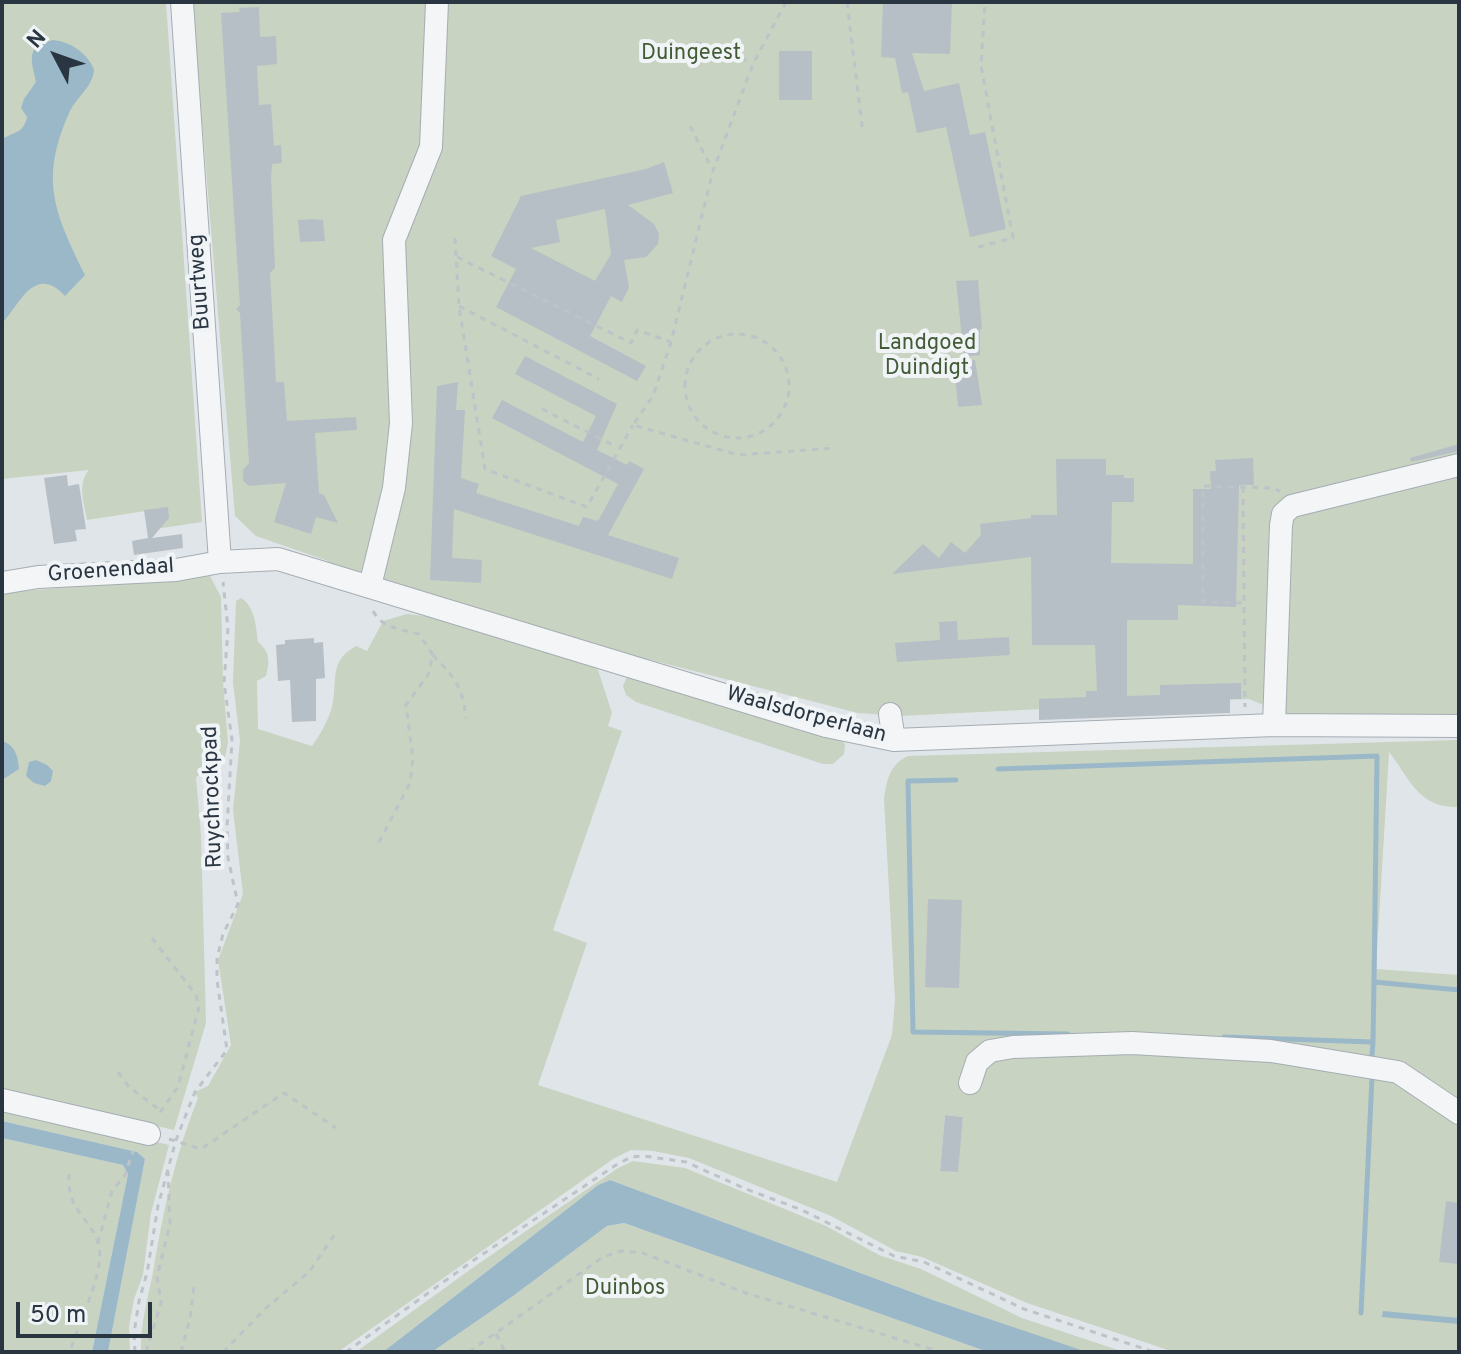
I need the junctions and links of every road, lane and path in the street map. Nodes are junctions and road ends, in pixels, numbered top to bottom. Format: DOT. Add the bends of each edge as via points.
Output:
graph roads {
  1 [pos="182,2"];
  2 [pos="437,2"];
  3 [pos="786,2"];
  4 [pos="847,2"];
  5 [pos="985,2"];
  6 [pos="696,42"];
  7 [pos="753,64"];
  8 [pos="690,126"];
  9 [pos="863,133"];
  10 [pos="713,171"];
  11 [pos="455,238"];
  12 [pos="978,247"];
  13 [pos="457,257"];
  14 [pos="459,306"];
  15 [pos="671,342"];
  16 [pos="599,379"];
  17 [pos="542,409"];
  18 [pos="633,425"];
  19 [pos="727,438"];
  20 [pos="618,447"];
  21 [pos="836,448"];
  22 [pos="1459,465"];
  23 [pos="1243,487"];
  24 [pos="1292,506"];
  25 [pos="220,562"];
  26 [pos="2,583"];
  27 [pos="373,587"];
  28 [pos="226,601"];
  29 [pos="1242,603"];
  30 [pos="433,655"];
  31 [pos="890,714"];
  32 [pos="466,718"];
  33 [pos="1274,725"];
  34 [pos="1459,726"];
  35 [pos="1245,727"];
  36 [pos="894,740"];
  37 [pos="378,844"];
  38 [pos="152,938"];
  39 [pos="118,1072"];
  40 [pos="970,1083"];
  41 [pos="2,1100"];
  42 [pos="161,1111"];
  43 [pos="1459,1113"];
  44 [pos="336,1128"];
  45 [pos="147,1136"];
  46 [pos="176,1140"];
  47 [pos="168,1167"];
  48 [pos="69,1174"];
  49 [pos="334,1235"];
  50 [pos="98,1243"];
  51 [pos="194,1286"];
  52 [pos="496,1334"];
  53 [pos="71,1348"];
  54 [pos="135,1352"];
  55 [pos="146,1352"];
  56 [pos="181,1352"];
  57 [pos="223,1352"];
  58 [pos="346,1352"];
  59 [pos="469,1352"];
  60 [pos="505,1352"];
  61 [pos="941,1352"];
  62 [pos="1154,1352"];
  1 -- 25 [label="street, Buurtweg"];
  2 -- 27 [label="street" via="431,147 394,240 401,423 394,488"];
  3 -- 7 [label="path"];
  4 -- 9 [label="path"];
  5 -- 12 [label="path" via="981,66 1013,238"];
  6 -- 7 [label="path"];
  7 -- 10 [label="path"];
  8 -- 10 [label="path"];
  10 -- 15 [label="path"];
  11 -- 13 [label="path"];
  13 -- 14 [label="path"];
  13 -- 15 [label="path" via="631,343 637,330"];
  14 -- 16 [label="path"];
  14 -- 20 [label="path" via="485,469 587,507"];
  15 -- 18 [label="path" via="653,396"];
  17 -- 20 [label="path"];
  18 -- 20 [label="path"];
  18 -- 21 [label="path" via="738,455"];
  19 -- 19 [label="path" via="749,438 769,428 787,401 787,368 775,349 757,337 735,333 714,338 696,352 686,371 684,393 691,414 706,430"];
  22 -- 24 [label="street"];
  23 -- 24 [label="path" via="1272,488"];
  23 -- 29 [label="path"];
  23 -- 29 [label="path" via="1203,486 1203,602"];
  24 -- 33 [label="street" via="1281,525"];
  25 -- 26 [label="street, Groenendaal"];
  25 -- 27 [label="street, Waalsdorperlaan" via="278,559"];
  27 -- 30 [label="path" via="373,614 390,627 419,634"];
  27 -- 36 [label="street, Waalsdorperlaan" via="826,726"];
  28 -- 46 [label="path, Ruychrockpad" via="224,683 232,740 228,858 238,904 217,958 227,1050 195,1092"];
  29 -- 35 [label="path"];
  30 -- 32 [label="path" via="464,696"];
  30 -- 37 [label="path" via="428,675 406,705 413,759 410,783"];
  31 -- 36 [label="street"];
  33 -- 34 [label="street, Waalsdorperlaan"];
  33 -- 35 [label="street, Waalsdorperlaan"];
  35 -- 36 [label="street, Waalsdorperlaan"];
  38 -- 42 [label="path" via="196,995 199,1007 178,1087"];
  39 -- 42 [label="path"];
  40 -- 43 [label="street" via="977,1062 999,1048 1132,1043 1271,1051 1398,1072"];
  41 -- 45 [label="street"];
  42 -- 45 [label="path"];
  44 -- 46 [label="path" via="284,1093 201,1149"];
  45 -- 50 [label="path" via="112,1191"];
  46 -- 47 [label="path, Ruychrockpad"];
  47 -- 54 [label="path, Ruychrockpad" via="139,1301"];
  47 -- 55 [label="path" via="170,1224 157,1277 161,1303"];
  48 -- 50 [label="path" via="71,1200"];
  49 -- 57 [label="path" via="310,1271"];
  50 -- 53 [label="path" via="96,1281"];
  51 -- 56 [label="path"];
  52 -- 59 [label="path"];
  52 -- 60 [label="path"];
  52 -- 61 [label="path" via="603,1257 621,1251 643,1253 746,1293"];
  58 -- 62 [label="path" via="609,1169 644,1156 686,1162 1024,1309"];
}
